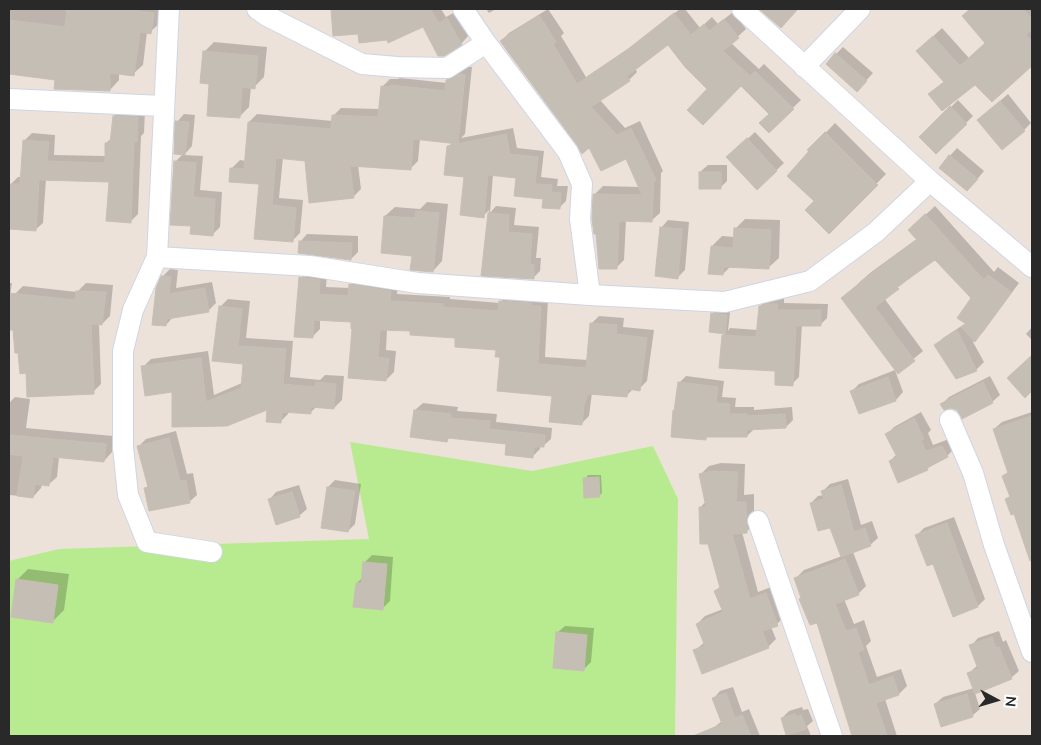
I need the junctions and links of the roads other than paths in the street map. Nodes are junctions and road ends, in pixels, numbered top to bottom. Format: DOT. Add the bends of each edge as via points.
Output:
graph roads {
  1 [pos="169,9"];
  2 [pos="257,9"];
  3 [pos="463,9"];
  4 [pos="742,9"];
  5 [pos="860,9"];
  6 [pos="486,43"];
  7 [pos="804,67"];
  8 [pos="9,99"];
  9 [pos="163,106"];
  10 [pos="930,181"];
  11 [pos="157,257"];
  12 [pos="1032,267"];
  13 [pos="590,295"];
  14 [pos="950,420"];
  15 [pos="758,521"];
  16 [pos="212,552"];
  17 [pos="1032,652"];
  18 [pos="832,736"];
  1 -- 9 [label="street"];
  2 -- 6 [label="street" via="362,64 447,68"];
  3 -- 6 [label="street"];
  4 -- 7 [label="street"];
  5 -- 7 [label="street"];
  6 -- 13 [label="street" via="568,152 582,184 580,219"];
  7 -- 10 [label="street"];
  8 -- 9 [label="street"];
  9 -- 11 [label="street"];
  10 -- 12 [label="street"];
  10 -- 13 [label="street" via="876,232 810,281 725,302"];
  11 -- 13 [label="street" via="310,266 418,283"];
  11 -- 16 [label="street" via="133,310 123,351 123,447 128,495 147,542"];
  14 -- 17 [label="street" via="973,473 994,545"];
  15 -- 18 [label="street"];
}
